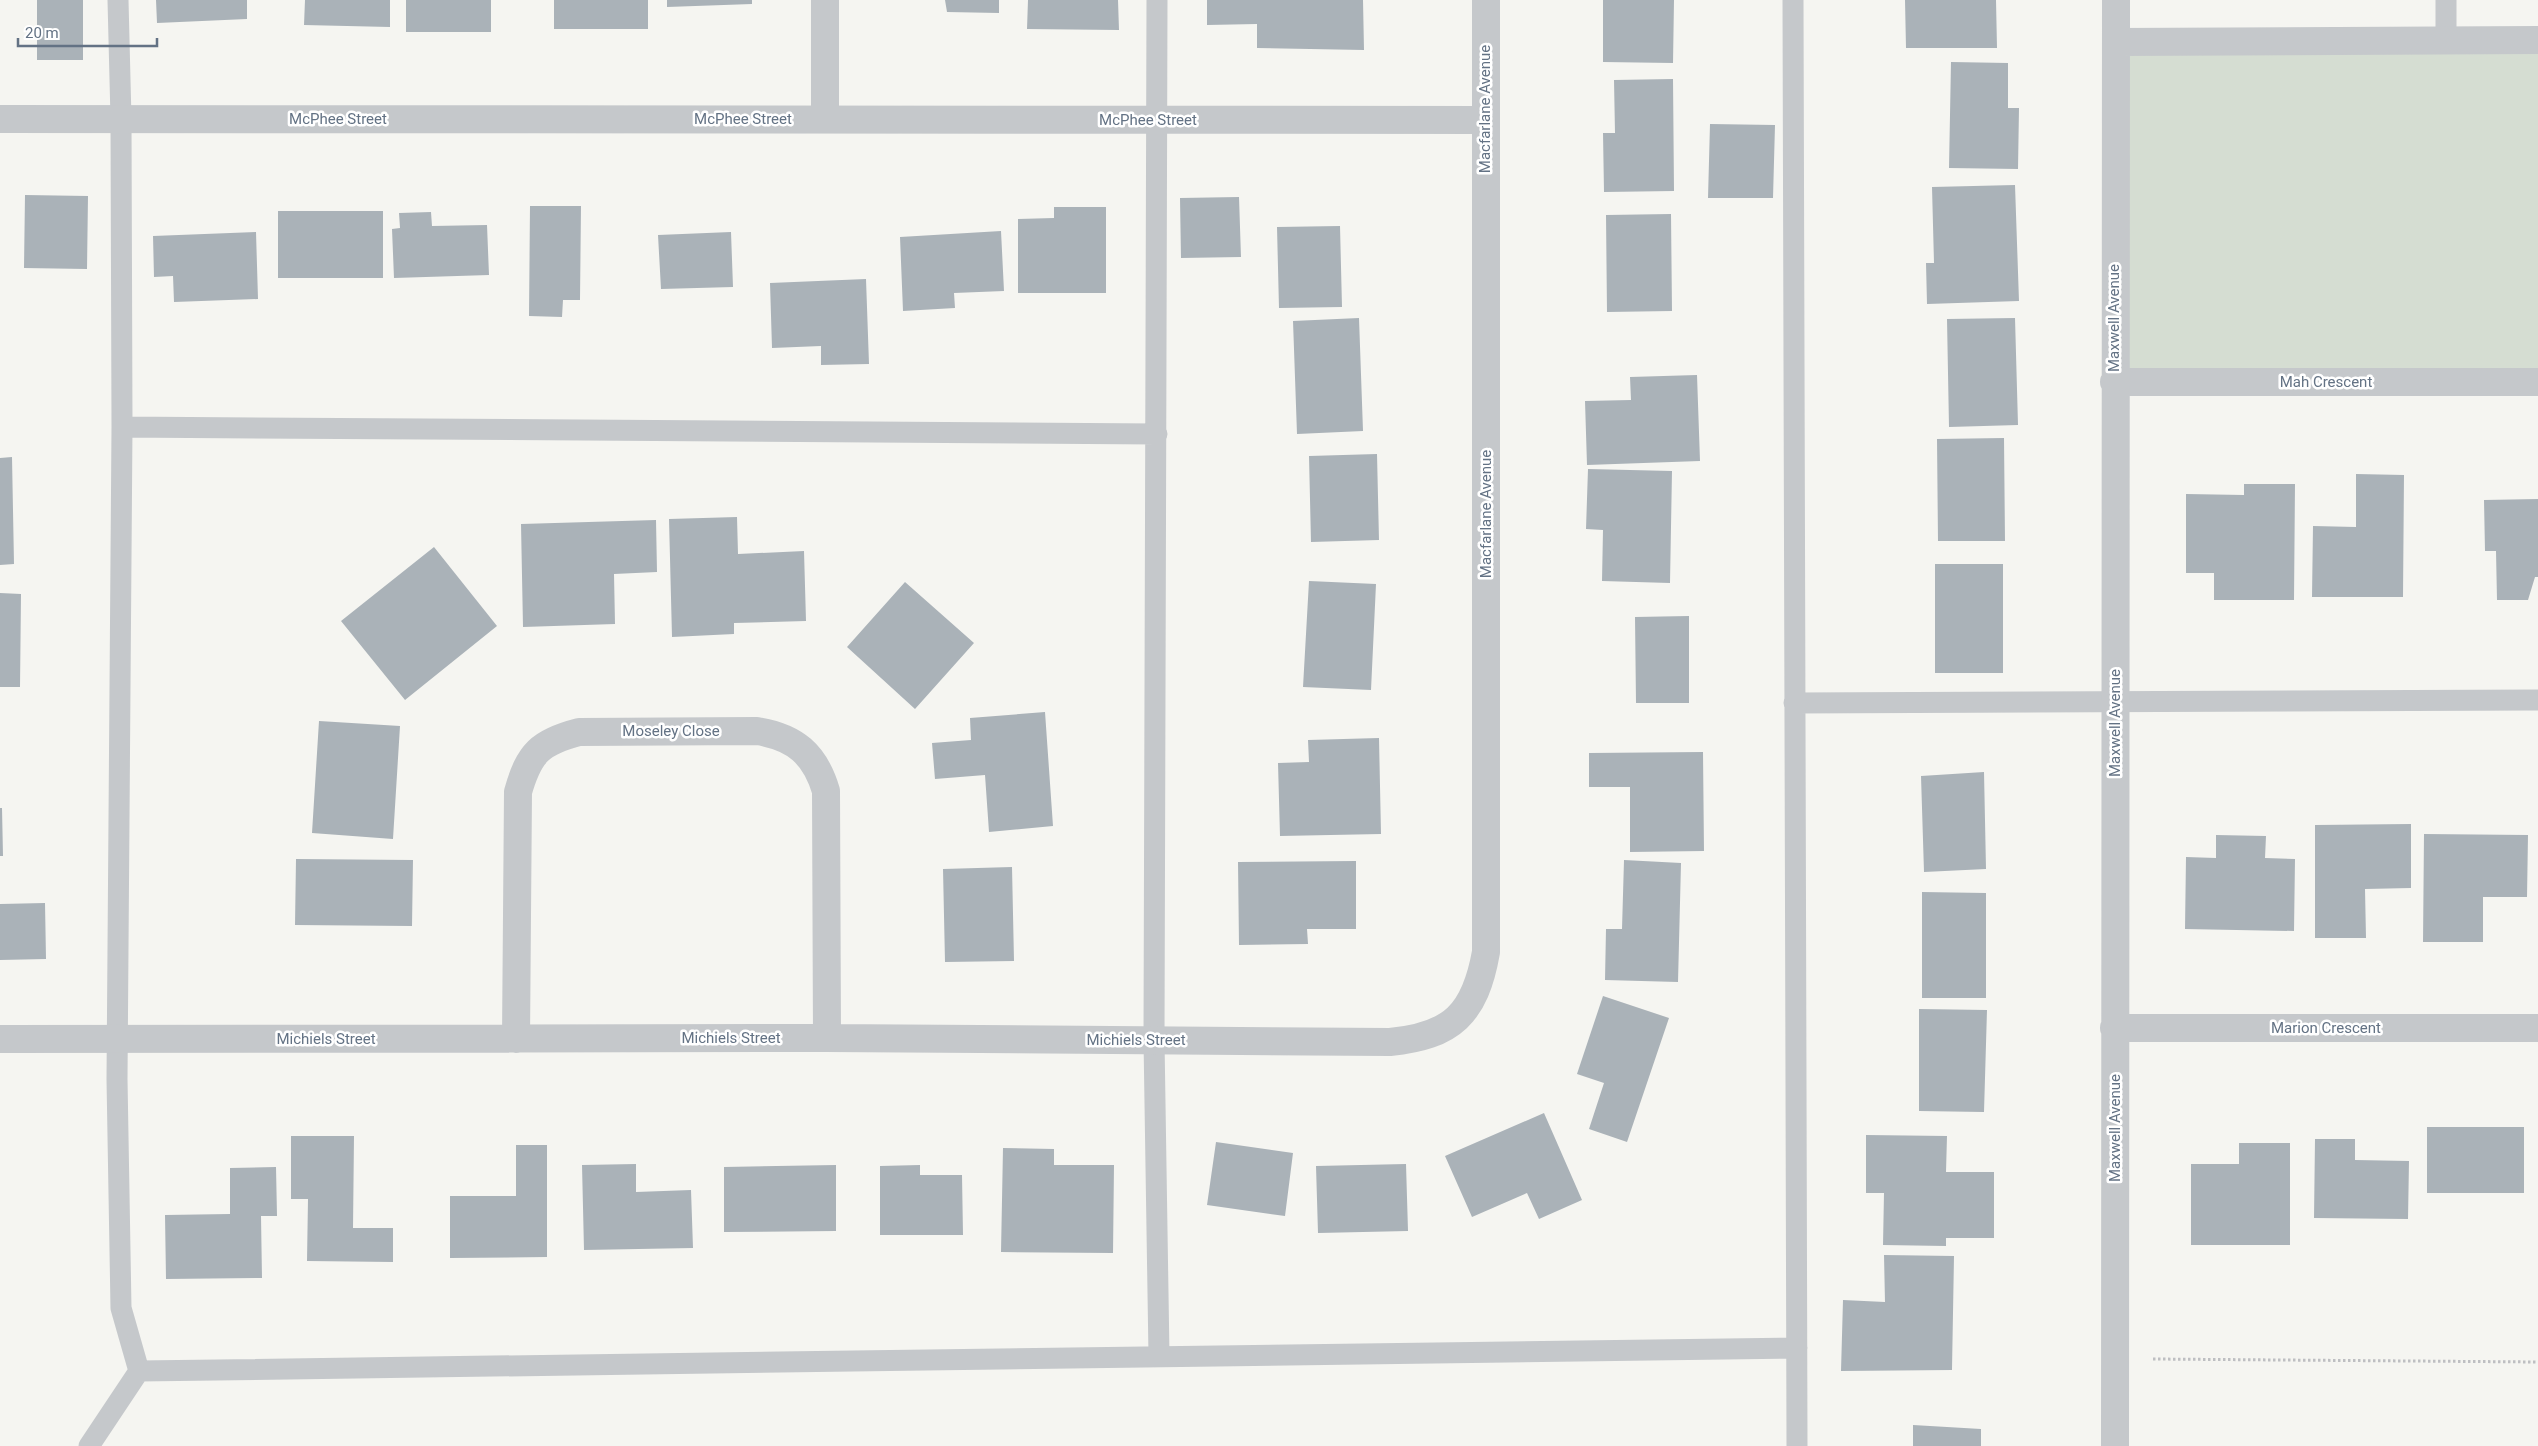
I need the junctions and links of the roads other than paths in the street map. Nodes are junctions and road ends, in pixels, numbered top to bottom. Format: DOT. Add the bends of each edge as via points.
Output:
graph roads {
  1 [pos="118,0"];
  2 [pos="825,0"];
  3 [pos="1157,0"];
  4 [pos="1486,0"];
  5 [pos="1793,0"];
  6 [pos="2116,0"];
  7 [pos="2446,0"];
  8 [pos="2538,40"];
  9 [pos="2446,41"];
  10 [pos="2116,42"];
  11 [pos="0,119"];
  12 [pos="122,119"];
  13 [pos="825,119"];
  14 [pos="1157,120"];
  15 [pos="1485,120"];
  16 [pos="2114,382"];
  17 [pos="2538,382"];
  18 [pos="122,428"];
  19 [pos="1157,434"];
  20 [pos="2538,700"];
  21 [pos="1794,703"];
  22 [pos="2115,703"];
  23 [pos="1457,1020"];
  24 [pos="2114,1028"];
  25 [pos="2538,1028"];
  26 [pos="827,1038"];
  27 [pos="0,1039"];
  28 [pos="116,1039"];
  29 [pos="516,1039"];
  30 [pos="1154,1040"];
  31 [pos="1797,1348"];
  32 [pos="1159,1356"];
  33 [pos="139,1371"];
  34 [pos="90,1446"];
  35 [pos="1797,1446"];
  36 [pos="2115,1446"];
  1 -- 12 [label="lane"];
  2 -- 13 [label="street"];
  3 -- 14 [label="lane"];
  4 -- 15 [label="street, Macfarlane Avenue"];
  5 -- 21 [label="lane"];
  6 -- 10 [label="street, Maxwell Avenue"];
  7 -- 9 [label="lane"];
  8 -- 9 [label="street"];
  9 -- 10 [label="street"];
  10 -- 16 [label="street, Maxwell Avenue"];
  11 -- 12 [label="street, McPhee Street"];
  12 -- 13 [label="street, McPhee Street"];
  12 -- 18 [label="lane"];
  13 -- 14 [label="street, McPhee Street"];
  14 -- 15 [label="street, McPhee Street"];
  14 -- 19 [label="lane"];
  15 -- 23 [label="street, Macfarlane Avenue" via="1486,952 1481,978"];
  16 -- 17 [label="street, Mah Crescent"];
  16 -- 22 [label="street, Maxwell Avenue"];
  18 -- 19 [label="lane"];
  18 -- 28 [label="lane"];
  19 -- 30 [label="lane"];
  20 -- 22 [label="lane"];
  21 -- 22 [label="lane"];
  21 -- 31 [label="lane"];
  22 -- 24 [label="street, Maxwell Avenue"];
  23 -- 30 [label="street, Michiels Street" via="1419,1039 1390,1042"];
  24 -- 25 [label="street, Marion Crescent"];
  24 -- 36 [label="street, Maxwell Avenue"];
  26 -- 29 [label="street, Michiels Street"];
  26 -- 29 [label="street, Moseley Close" via="826,791 810,757 796,744 777,734 737,731 579,732 555,738 537,751 525,767 517,807"];
  26 -- 30 [label="street, Michiels Street"];
  27 -- 28 [label="street, Michiels Street"];
  28 -- 29 [label="street, Michiels Street"];
  28 -- 33 [label="lane" via="120,1308"];
  30 -- 32 [label="lane"];
  31 -- 32 [label="lane"];
  31 -- 35 [label="lane"];
  32 -- 33 [label="lane"];
  33 -- 34 [label="lane"];
}
